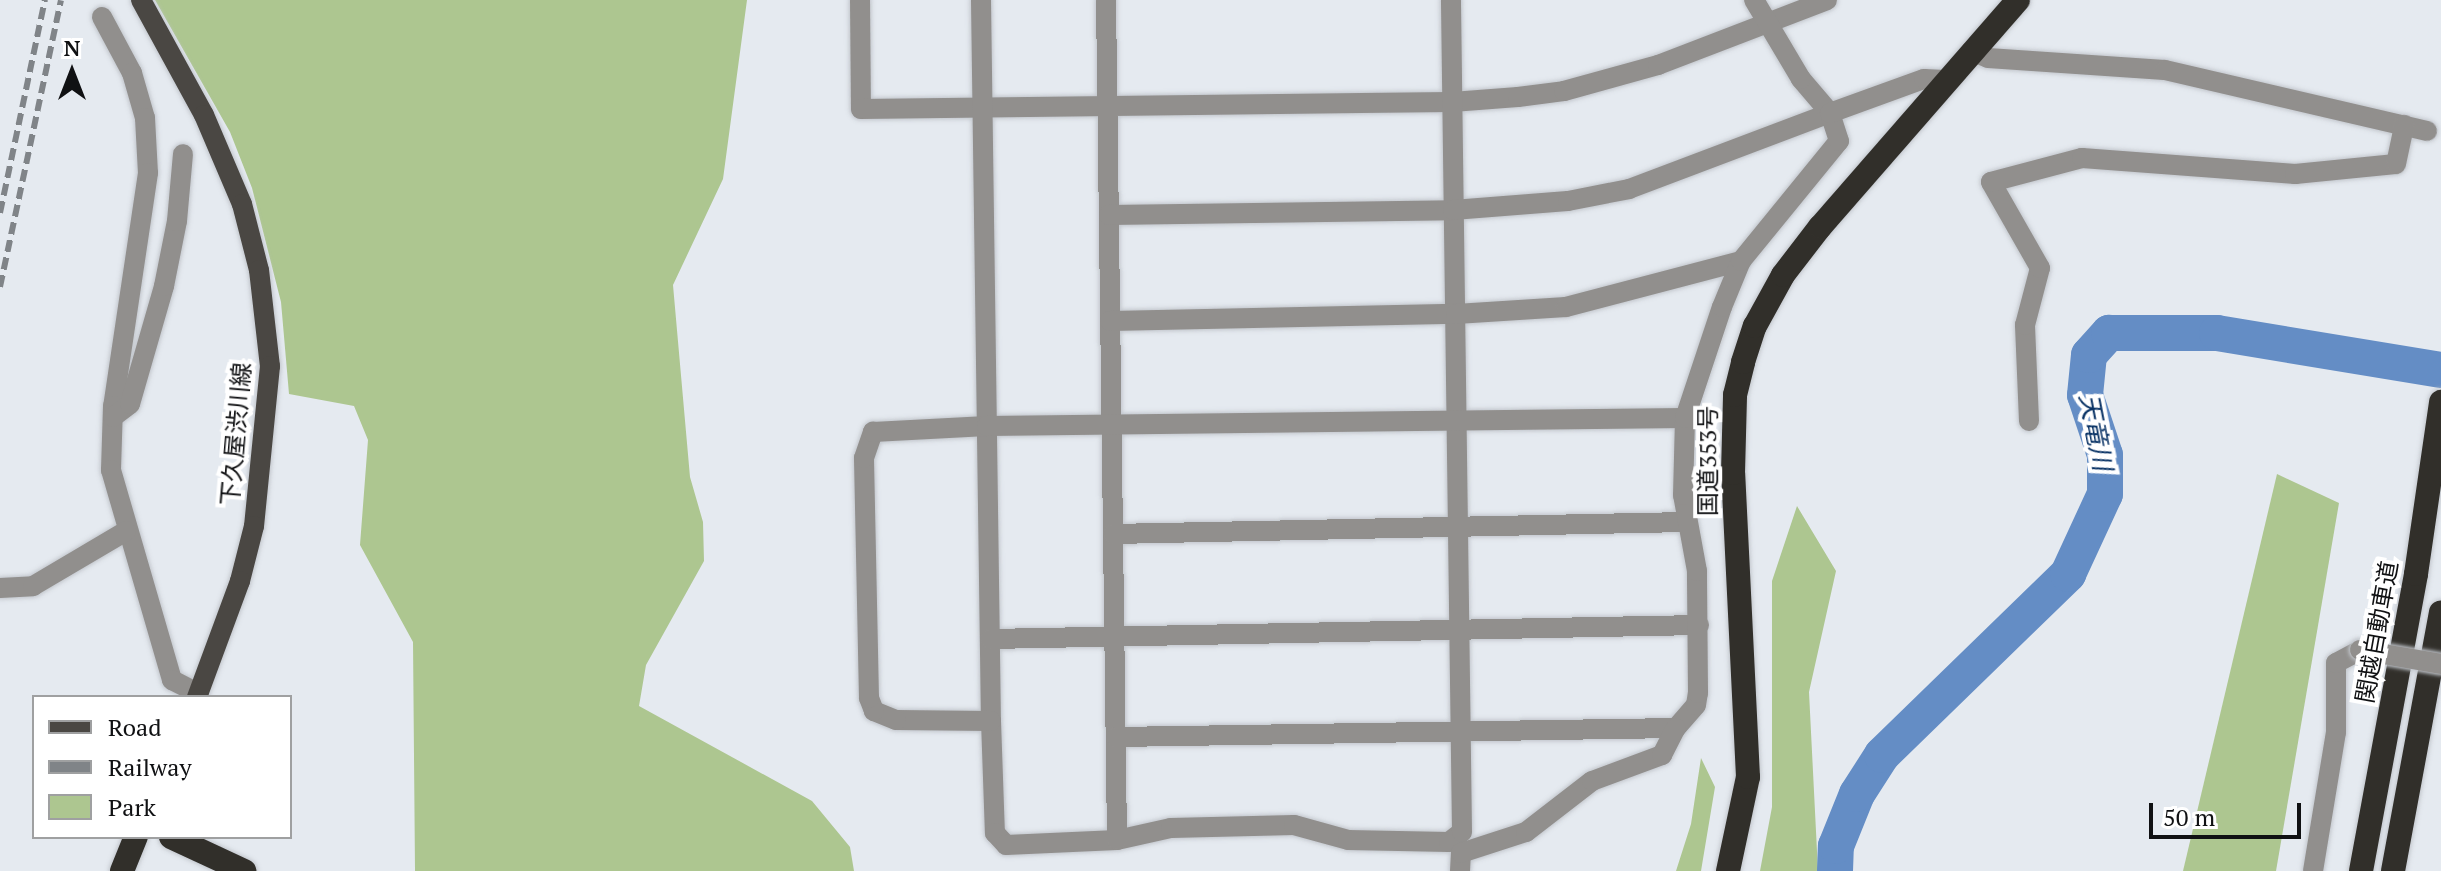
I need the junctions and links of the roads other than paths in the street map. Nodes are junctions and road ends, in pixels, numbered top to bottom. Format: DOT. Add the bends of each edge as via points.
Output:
graph roads {
  1 [pos="141,0"];
  2 [pos="860,0"];
  3 [pos="981,0"];
  4 [pos="1106,0"];
  5 [pos="1451,0"];
  6 [pos="1754,0"];
  7 [pos="1827,0"];
  8 [pos="2018,0"];
  9 [pos="102,17"];
  10 [pos="1766,24"];
  11 [pos="1971,51"];
  12 [pos="1945,80"];
  13 [pos="1452,102"];
  14 [pos="1108,107"];
  15 [pos="982,109"];
  16 [pos="1830,113"];
  17 [pos="2404,125"];
  18 [pos="2427,131"];
  19 [pos="183,154"];
  20 [pos="1453,210"];
  21 [pos="1109,215"];
  22 [pos="1741,261"];
  23 [pos="1456,314"];
  24 [pos="1110,321"];
  25 [pos="2441,402"];
  26 [pos="113,417"];
  27 [pos="1685,418"];
  28 [pos="1457,420"];
  29 [pos="2029,421"];
  30 [pos="987,426"];
  31 [pos="1111,426"];
  32 [pos="1687,522"];
  33 [pos="1459,525"];
  34 [pos="126,531"];
  35 [pos="1113,534"];
  36 [pos="0,588"];
  37 [pos="2441,612"];
  38 [pos="1699,625"];
  39 [pos="1460,629"];
  40 [pos="1114,637"];
  41 [pos="990,639"];
  42 [pos="2441,664"];
  43 [pos="196,695"];
  44 [pos="198,695"];
  45 [pos="991,721"];
  46 [pos="1676,728"];
  47 [pos="1462,731"];
  48 [pos="1116,737"];
  49 [pos="135,839"];
  50 [pos="175,839"];
  51 [pos="1117,840"];
  52 [pos="122,871"];
  53 [pos="244,871"];
  54 [pos="1460,871"];
  55 [pos="1728,871"];
  56 [pos="2313,871"];
  57 [pos="2361,871"];
  58 [pos="2393,871"];
  1 -- 44 [label="main road, 下久屋渋川線" via="216,140 242,204 259,270 270,366 254,526"];
  2 -- 15 [label="street" via="861,109"];
  3 -- 15 [label="street"];
  4 -- 14 [label="street"];
  5 -- 13 [label="street"];
  6 -- 10 [label="street"];
  7 -- 10 [label="street"];
  8 -- 11 [label="highway, 国道353号"];
  9 -- 26 [label="street" via="132,73 145,118 148,173"];
  10 -- 13 [label="street" via="1658,65 1564,91"];
  10 -- 16 [label="street"];
  11 -- 12 [label="highway, 国道353号"];
  11 -- 17 [label="street" via="1988,58 2165,70"];
  12 -- 16 [label="street" via="1924,79"];
  12 -- 55 [label="highway, 国道353号" via="1783,275 1755,326 1743,362 1735,395 1733,473 1749,751"];
  13 -- 14 [label="street"];
  13 -- 20 [label="street"];
  14 -- 15 [label="street"];
  14 -- 21 [label="street"];
  15 -- 30 [label="street"];
  16 -- 20 [label="street" via="1629,189 1568,201"];
  16 -- 22 [label="street" via="1839,141 1827,161"];
  17 -- 18 [label="street"];
  17 -- 29 [label="street" via="2396,164 2295,174 2082,158 1991,182 2040,268 2025,325"];
  19 -- 26 [label="street" via="164,286 130,404"];
  20 -- 21 [label="street"];
  20 -- 23 [label="street"];
  21 -- 24 [label="street"];
  22 -- 23 [label="street" via="1566,307"];
  22 -- 27 [label="street"];
  23 -- 24 [label="street"];
  23 -- 28 [label="street"];
  24 -- 31 [label="street"];
  25 -- 57 [label="highway, 関越自動車道" via="2416,574"];
  26 -- 34 [label="street" via="111,470"];
  27 -- 28 [label="street"];
  27 -- 32 [label="street"];
  28 -- 31 [label="street"];
  28 -- 33 [label="street"];
  30 -- 31 [label="street"];
  30 -- 41 [label="street"];
  30 -- 45 [label="street" via="886,428 873,432 864,458 869,698 874,711 896,720"];
  31 -- 35 [label="street"];
  32 -- 33 [label="street"];
  32 -- 38 [label="street" via="1695,552"];
  33 -- 35 [label="street"];
  33 -- 39 [label="street"];
  34 -- 36 [label="street" via="33,586"];
  34 -- 43 [label="street" via="172,680"];
  35 -- 40 [label="street"];
  37 -- 58 [label="highway"];
  38 -- 39 [label="street"];
  38 -- 46 [label="street" via="1696,705"];
  39 -- 40 [label="street"];
  39 -- 47 [label="street"];
  40 -- 41 [label="street"];
  40 -- 48 [label="street"];
  41 -- 45 [label="street"];
  42 -- 56 [label="street, bridge" via="2360,650 2336,663 2336,732"];
  45 -- 51 [label="street" via="995,833 1000,843"];
  46 -- 47 [label="street"];
  46 -- 54 [label="street" via="1662,755 1592,781 1526,832 1461,853"];
  47 -- 48 [label="street"];
  47 -- 51 [label="street" via="1463,825 1457,839 1348,840 1294,825 1171,828"];
  48 -- 51 [label="street"];
  49 -- 52 [label="highway"];
  50 -- 53 [label="highway"];
}
